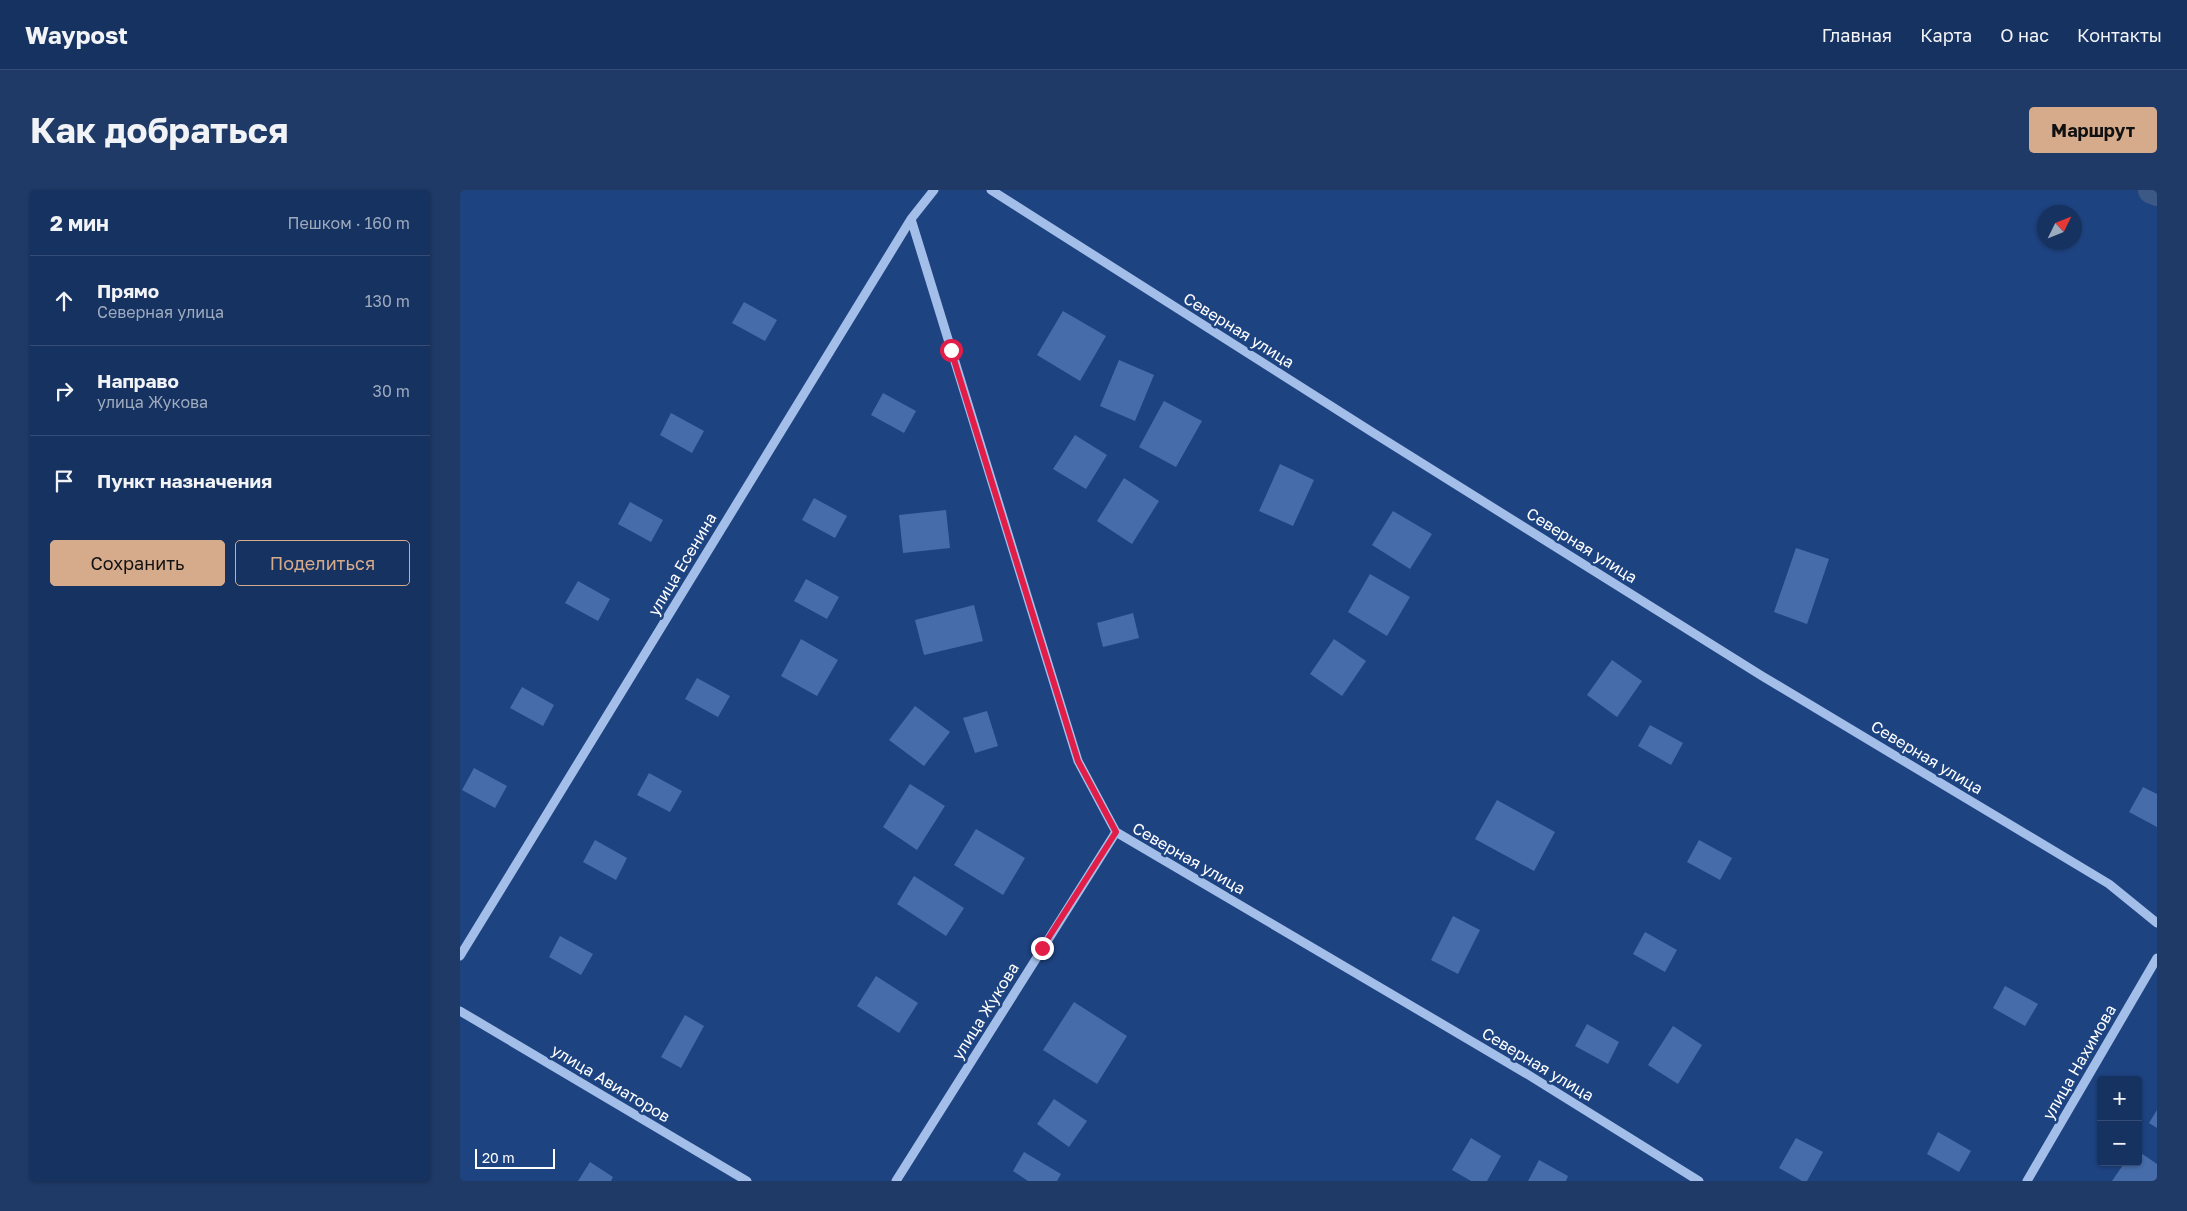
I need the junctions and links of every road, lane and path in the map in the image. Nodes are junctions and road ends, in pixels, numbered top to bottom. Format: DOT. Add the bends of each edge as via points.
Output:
graph roads {
  1 [pos="934,190"];
  2 [pos="992,190"];
  3 [pos="911,219"];
  4 [pos="1116,832"];
  5 [pos="2157,923"];
  6 [pos="460,956"];
  7 [pos="2157,958"];
  8 [pos="460,1011"];
  9 [pos="747,1181"];
  10 [pos="896,1181"];
  11 [pos="1700,1181"];
  12 [pos="2027,1181"];
  1 -- 3 [label="street, улица Есенина"];
  2 -- 5 [label="street, Северная улица" via="1762,676 2110,884"];
  3 -- 4 [label="street, Северная улица" via="1078,761"];
  3 -- 6 [label="street, улица Есенина"];
  4 -- 10 [label="street, улица Жукова"];
  4 -- 11 [label="street, Северная улица" via="1528,1074"];
  7 -- 12 [label="street, улица Нахимова"];
  8 -- 9 [label="street, улица Авиаторов"];
}
